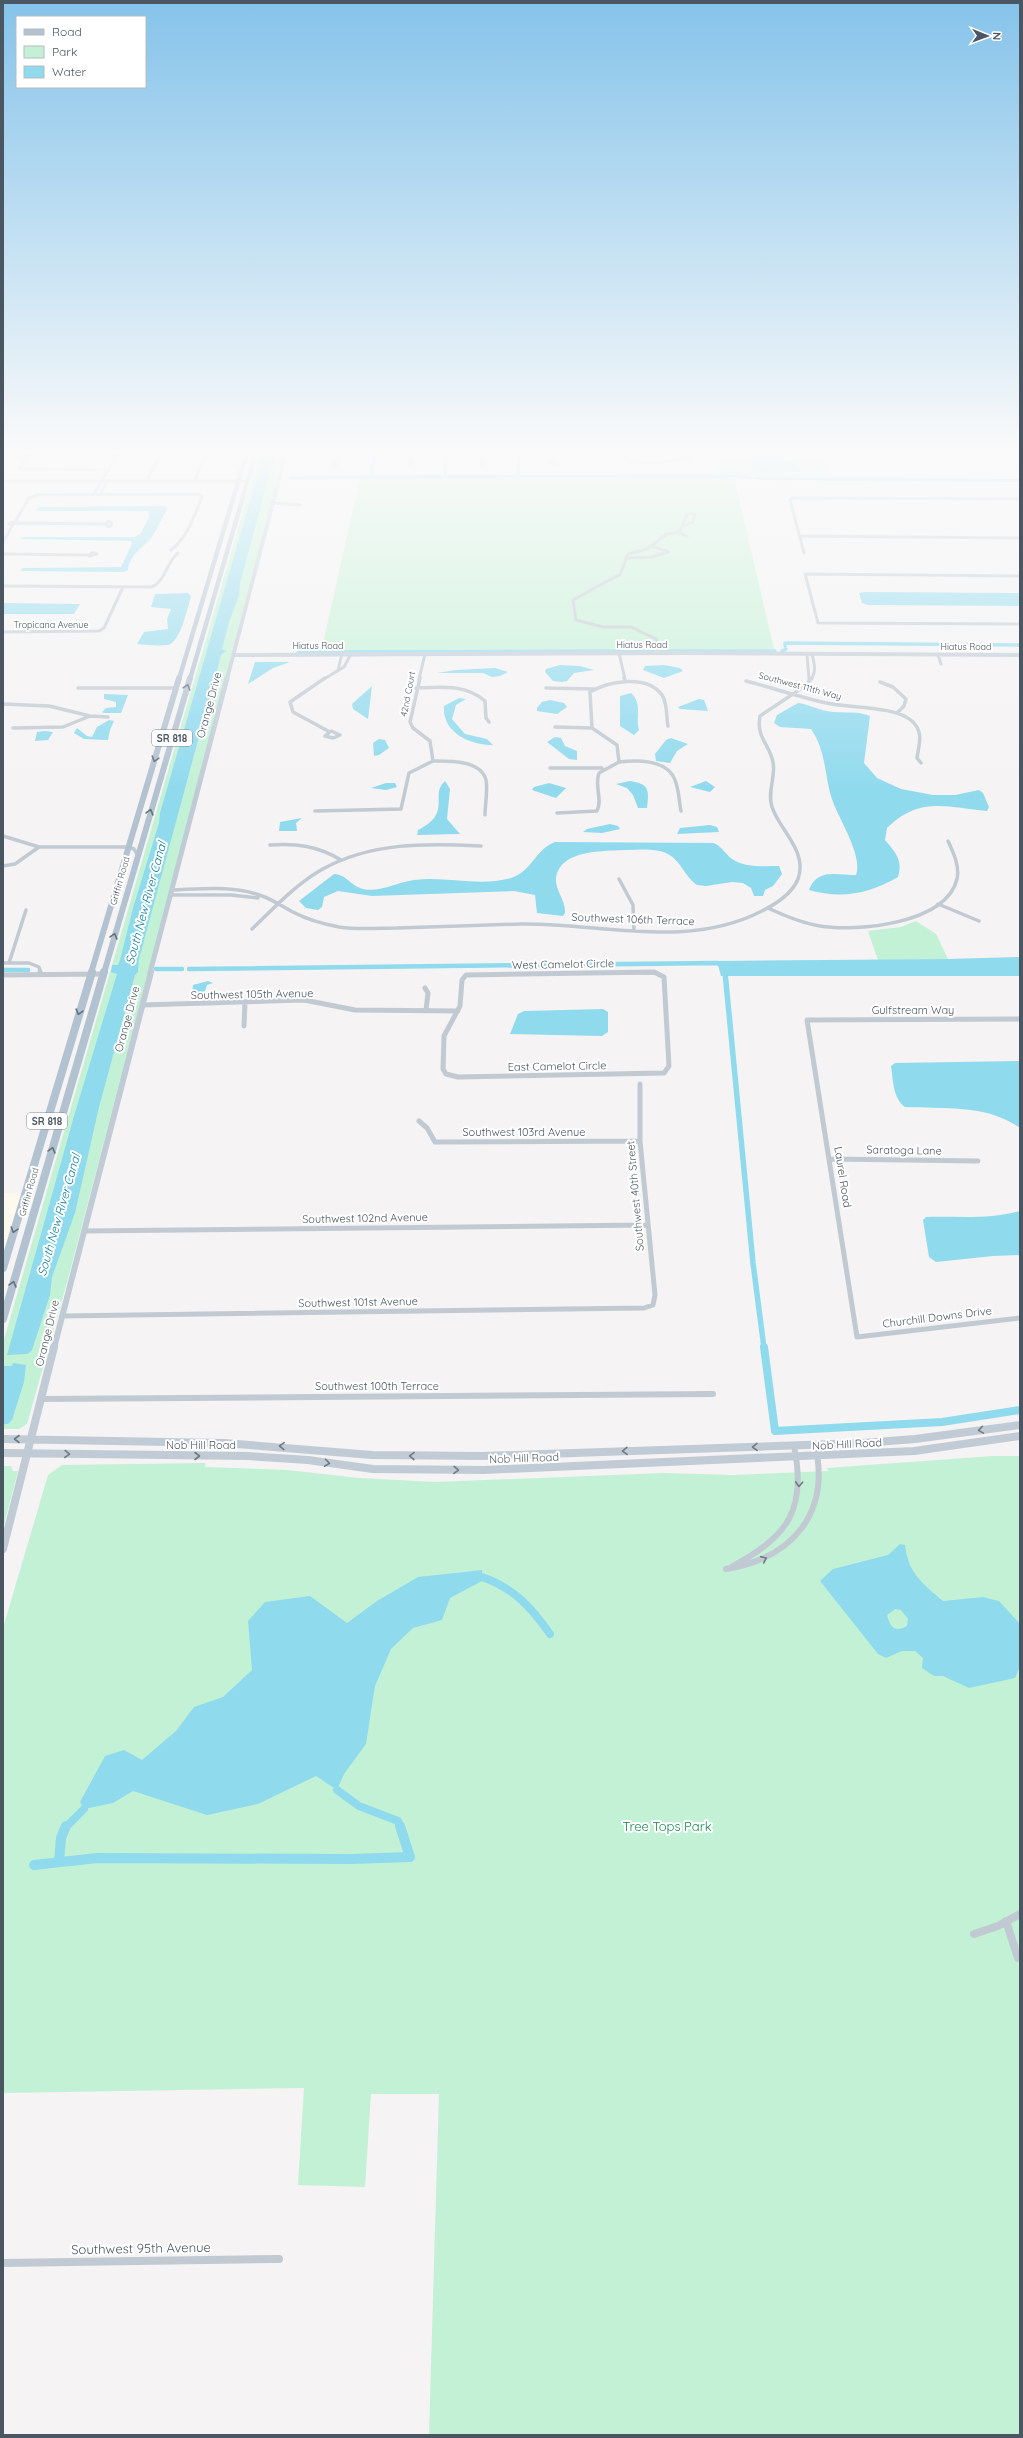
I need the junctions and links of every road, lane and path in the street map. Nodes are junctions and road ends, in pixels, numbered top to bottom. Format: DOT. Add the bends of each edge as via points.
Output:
graph roads {
  1 [pos="170,563"];
  2 [pos="215,563"];
  3 [pos="224,563"];
  4 [pos="257,563"];
  5 [pos="624,563"];
  6 [pos="1020,576"];
  7 [pos="3,586"];
  8 [pos="123,587"];
  9 [pos="1020,624"];
  10 [pos="3,632"];
  11 [pos="189,647"];
  12 [pos="197,653"];
  13 [pos="619,653"];
  14 [pos="658,653"];
  15 [pos="186,654"];
  16 [pos="234,654"];
  17 [pos="342,654"];
  18 [pos="350,654"];
  19 [pos="425,654"];
  20 [pos="810,654"];
  21 [pos="938,655"];
  22 [pos="1020,655"];
  23 [pos="941,664"];
  24 [pos="338,670"];
  25 [pos="809,679"];
  26 [pos="746,681"];
  27 [pos="625,682"];
  28 [pos="880,682"];
  29 [pos="78,688"];
  30 [pos="176,688"];
  31 [pos="416,688"];
  32 [pos="546,688"];
  33 [pos="594,689"];
  34 [pos="794,693"];
  35 [pos="3,704"];
  36 [pos="897,713"];
  37 [pos="90,716"];
  38 [pos="108,717"];
  39 [pos="489,722"];
  40 [pos="668,726"];
  41 [pos="555,727"];
  42 [pos="13,728"];
  43 [pos="592,728"];
  44 [pos="328,731"];
  45 [pos="432,761"];
  46 [pos="619,762"];
  47 [pos="921,763"];
  48 [pos="550,768"];
  49 [pos="602,768"];
  50 [pos="315,811"];
  51 [pos="680,811"];
  52 [pos="557,813"];
  53 [pos="485,815"];
  54 [pos="3,836"];
  55 [pos="948,842"];
  56 [pos="270,845"];
  57 [pos="481,846"];
  58 [pos="38,847"];
  59 [pos="128,847"];
  60 [pos="138,856"];
  61 [pos="341,860"];
  62 [pos="3,866"];
  63 [pos="619,879"];
  64 [pos="172,892"];
  65 [pos="277,903"];
  66 [pos="938,904"];
  67 [pos="768,908"];
  68 [pos="26,910"];
  69 [pos="979,921"];
  70 [pos="252,929"];
  71 [pos="634,930"];
  72 [pos="3,963"];
  73 [pos="9,963"];
  74 [pos="41,974"];
  75 [pos="90,974"];
  76 [pos="103,974"];
  77 [pos="3,975"];
  78 [pos="425,988"];
  79 [pos="245,1002"];
  80 [pos="142,1005"];
  81 [pos="426,1010"];
  82 [pos="458,1011"];
  83 [pos="1020,1019"];
  84 [pos="807,1020"];
  85 [pos="244,1026"];
  86 [pos="668,1070"];
  87 [pos="640,1084"];
  88 [pos="419,1121"];
  89 [pos="640,1141"];
  90 [pos="830,1159"];
  91 [pos="35,1161"];
  92 [pos="978,1161"];
  93 [pos="45,1174"];
  94 [pos="25,1194"];
  95 [pos="33,1214"];
  96 [pos="647,1225"];
  97 [pos="84,1231"];
  98 [pos="3,1268"];
  99 [pos="653,1305"];
  100 [pos="62,1316"];
  101 [pos="1020,1318"];
  102 [pos="3,1319"];
  103 [pos="857,1337"];
  104 [pos="713,1394"];
  105 [pos="42,1399"];
  106 [pos="1020,1425"];
  107 [pos="1020,1436"];
  108 [pos="3,1439"];
  109 [pos="32,1439"];
  110 [pos="815,1444"];
  111 [pos="794,1446"];
  112 [pos="3,1453"];
  113 [pos="28,1453"];
  114 [pos="819,1457"];
  115 [pos="798,1458"];
  116 [pos="3,1549"];
  117 [pos="1020,1914"];
  118 [pos="1006,1921"];
  119 [pos="974,1934"];
  120 [pos="1018,1958"];
  121 [pos="279,2259"];
  122 [pos="3,2263"];
  1 -- 8 [label="street" via="162,582 156,586"];
  2 -- 11 [label="main road, Griffin Road / SR 818"];
  3 -- 12 [label="main road, Griffin Road / SR 818"];
  4 -- 16 [label="street, Orange Drive"];
  5 -- 14 [label="street" via="620,575 575,598 575,618 603,627 631,627 656,639"];
  6 -- 9 [label="street" via="805,574 818,623"];
  7 -- 8 [label="street"];
  8 -- 10 [label="street, Tropicana Avenue" via="104,628 99,631"];
  11 -- 12 [label="main road"];
  11 -- 15 [label="main road, Griffin Road / SR 818"];
  12 -- 15 [label="main road"];
  60 -- 12 [label="main road, Griffin Road / SR 818, one-way"];
  13 -- 14 [label="street, Hiatus Road"];
  13 -- 19 [label="street, Hiatus Road"];
  13 -- 27 [label="street"];
  14 -- 20 [label="street, Hiatus Road"];
  15 -- 30 [label="main road, Griffin Road / SR 818"];
  16 -- 17 [label="street, Hiatus Road"];
  16 -- 64 [label="street, Orange Drive"];
  17 -- 18 [label="street, Hiatus Road"];
  17 -- 24 [label="street"];
  18 -- 19 [label="street, Hiatus Road"];
  18 -- 24 [label="street" via="347,665"];
  19 -- 31 [label="street, 42nd Court"];
  20 -- 21 [label="street, Hiatus Road"];
  20 -- 25 [label="street"];
  20 -- 25 [label="street" via="816,672"];
  21 -- 22 [label="street, Hiatus Road"];
  21 -- 23 [label="street"];
  24 -- 44 [label="street" via="290,702 292,712"];
  25 -- 34 [label="street, Southwest 106th Terrace" via="805,686"];
  26 -- 34 [label="street, Southwest 111th Way"];
  27 -- 33 [label="street"];
  27 -- 40 [label="street" via="648,686 663,696"];
  28 -- 36 [label="street" via="893,687 906,699 904,706"];
  29 -- 30 [label="street"];
  30 -- 59 [label="main road, Griffin Road / SR 818, one-way"];
  31 -- 39 [label="street" via="456,688 476,693 485,701 486,718"];
  31 -- 45 [label="street, 42nd Court" via="410,722 413,728 430,741"];
  32 -- 33 [label="street"];
  33 -- 43 [label="street" via="590,692"];
  34 -- 36 [label="street, Southwest 111th Way" via="850,707"];
  34 -- 67 [label="street, Southwest 106th Terrace" via="760,716 757,731 774,764 770,805 778,822 794,843 800,860 798,879 787,894"];
  35 -- 37 [label="street" via="49,706"];
  36 -- 47 [label="street" via="911,720 918,728 921,735 917,758"];
  37 -- 38 [label="street"];
  37 -- 42 [label="street" via="77,725 61,728"];
  41 -- 43 [label="street"];
  43 -- 46 [label="street" via="617,745"];
  45 -- 50 [label="street" via="409,773 401,809"];
  45 -- 53 [label="street" via="457,762 483,773 486,779"];
  46 -- 49 [label="street"];
  46 -- 51 [label="street" via="651,763 668,771 676,783"];
  48 -- 49 [label="street"];
  49 -- 52 [label="street" via="596,776 599,807 597,811"];
  54 -- 58 [label="street"];
  55 -- 66 [label="street" via="956,862 957,880 949,894"];
  56 -- 61 [label="street" via="293,843 314,846"];
  57 -- 61 [label="street" via="434,842 401,844"];
  58 -- 59 [label="street"];
  58 -- 62 [label="street" via="15,864"];
  59 -- 60 [label="street" via="134,849"];
  59 -- 75 [label="main road, Griffin Road / SR 818"];
  76 -- 60 [label="main road, Griffin Road / SR 818, one-way"];
  61 -- 65 [label="street" via="321,870"];
  63 -- 71 [label="street" via="634,905"];
  64 -- 65 [label="street, Southwest 106th Terrace" via="248,896"];
  64 -- 80 [label="street, Orange Drive"];
  65 -- 70 [label="street"];
  65 -- 71 [label="street, Southwest 106th Terrace" via="319,923 340,928 534,924"];
  66 -- 67 [label="street" via="892,925 862,929 826,927 803,922"];
  66 -- 69 [label="street"];
  67 -- 71 [label="street, Southwest 106th Terrace" via="739,922 702,930"];
  68 -- 73 [label="street"];
  72 -- 73 [label="street"];
  73 -- 74 [label="street" via="33,964 39,967"];
  74 -- 75 [label="street"];
  74 -- 77 [label="street"];
  75 -- 76 [label="street"];
  75 -- 91 [label="main road, Griffin Road / SR 818, one-way"];
  93 -- 76 [label="main road, Griffin Road / SR 818, one-way"];
  78 -- 81 [label="street" via="428,994"];
  79 -- 80 [label="street, Southwest 105th Avenue"];
  79 -- 81 [label="street, Southwest 105th Avenue" via="304,1000 355,1010"];
  79 -- 85 [label="street"];
  80 -- 97 [label="street, Orange Drive"];
  81 -- 82 [label="street, Southwest 105th Avenue"];
  82 -- 86 [label="street, East Camelot Circle" via="444,1036 443,1069 446,1074 458,1077 658,1074"];
  82 -- 86 [label="street, West Camelot Circle" via="462,996 462,980 466,975 660,973 664,977"];
  83 -- 84 [label="street, Gulfstream Way"];
  84 -- 90 [label="street, Laurel Road"];
  87 -- 89 [label="street, Southwest 40th Street"];
  88 -- 89 [label="street, Southwest 103rd Avenue" via="435,1142"];
  89 -- 96 [label="street, Southwest 40th Street"];
  90 -- 92 [label="street, Saratoga Lane"];
  90 -- 103 [label="street, Laurel Road"];
  91 -- 93 [label="main road" via="40,1171"];
  91 -- 94 [label="main road, Griffin Road / SR 818"];
  93 -- 95 [label="main road, Griffin Road / SR 818"];
  94 -- 95 [label="main road" via="31,1197"];
  94 -- 98 [label="main road, Griffin Road / SR 818, one-way"];
  102 -- 95 [label="main road, Griffin Road / SR 818, one-way"];
  96 -- 97 [label="street, Southwest 102nd Avenue"];
  96 -- 99 [label="street, Southwest 40th Street" via="655,1295"];
  97 -- 100 [label="street, Orange Drive"];
  99 -- 100 [label="street, Southwest 101st Avenue" via="644,1308"];
  100 -- 105 [label="street, Orange Drive"];
  101 -- 103 [label="street, Churchill Downs Drive"];
  104 -- 105 [label="street, Southwest 100th Terrace"];
  105 -- 109 [label="street, Orange Drive"];
  106 -- 110 [label="street, Nob Hill Road, one-way" via="915,1439"];
  107 -- 114 [label="street, Nob Hill Road" via="921,1451"];
  109 -- 108 [label="street, Nob Hill Road, one-way"];
  111 -- 109 [label="street, Nob Hill Road, one-way" via="483,1456 372,1455 224,1443"];
  109 -- 113 [label="street, Orange Drive"];
  110 -- 111 [label="street, Nob Hill Road"];
  110 -- 114 [label="street"];
  111 -- 115 [label="street"];
  112 -- 113 [label="street, Nob Hill Road"];
  113 -- 115 [label="street, Nob Hill Road, one-way" via="248,1456 308,1460 373,1469 484,1470"];
  113 -- 116 [label="street, Orange Drive"];
  114 -- 115 [label="street, Nob Hill Road"];
  115 -- 114 [label="street, one-way" via="798,1499 792,1516 782,1531 754,1556 726,1569 766,1559 782,1550 803,1527 813,1507 820,1482"];
  117 -- 118 [label="street"];
  118 -- 119 [label="street" via="988,1931"];
  118 -- 120 [label="street"];
  121 -- 122 [label="street, Southwest 95th Avenue"];
}
